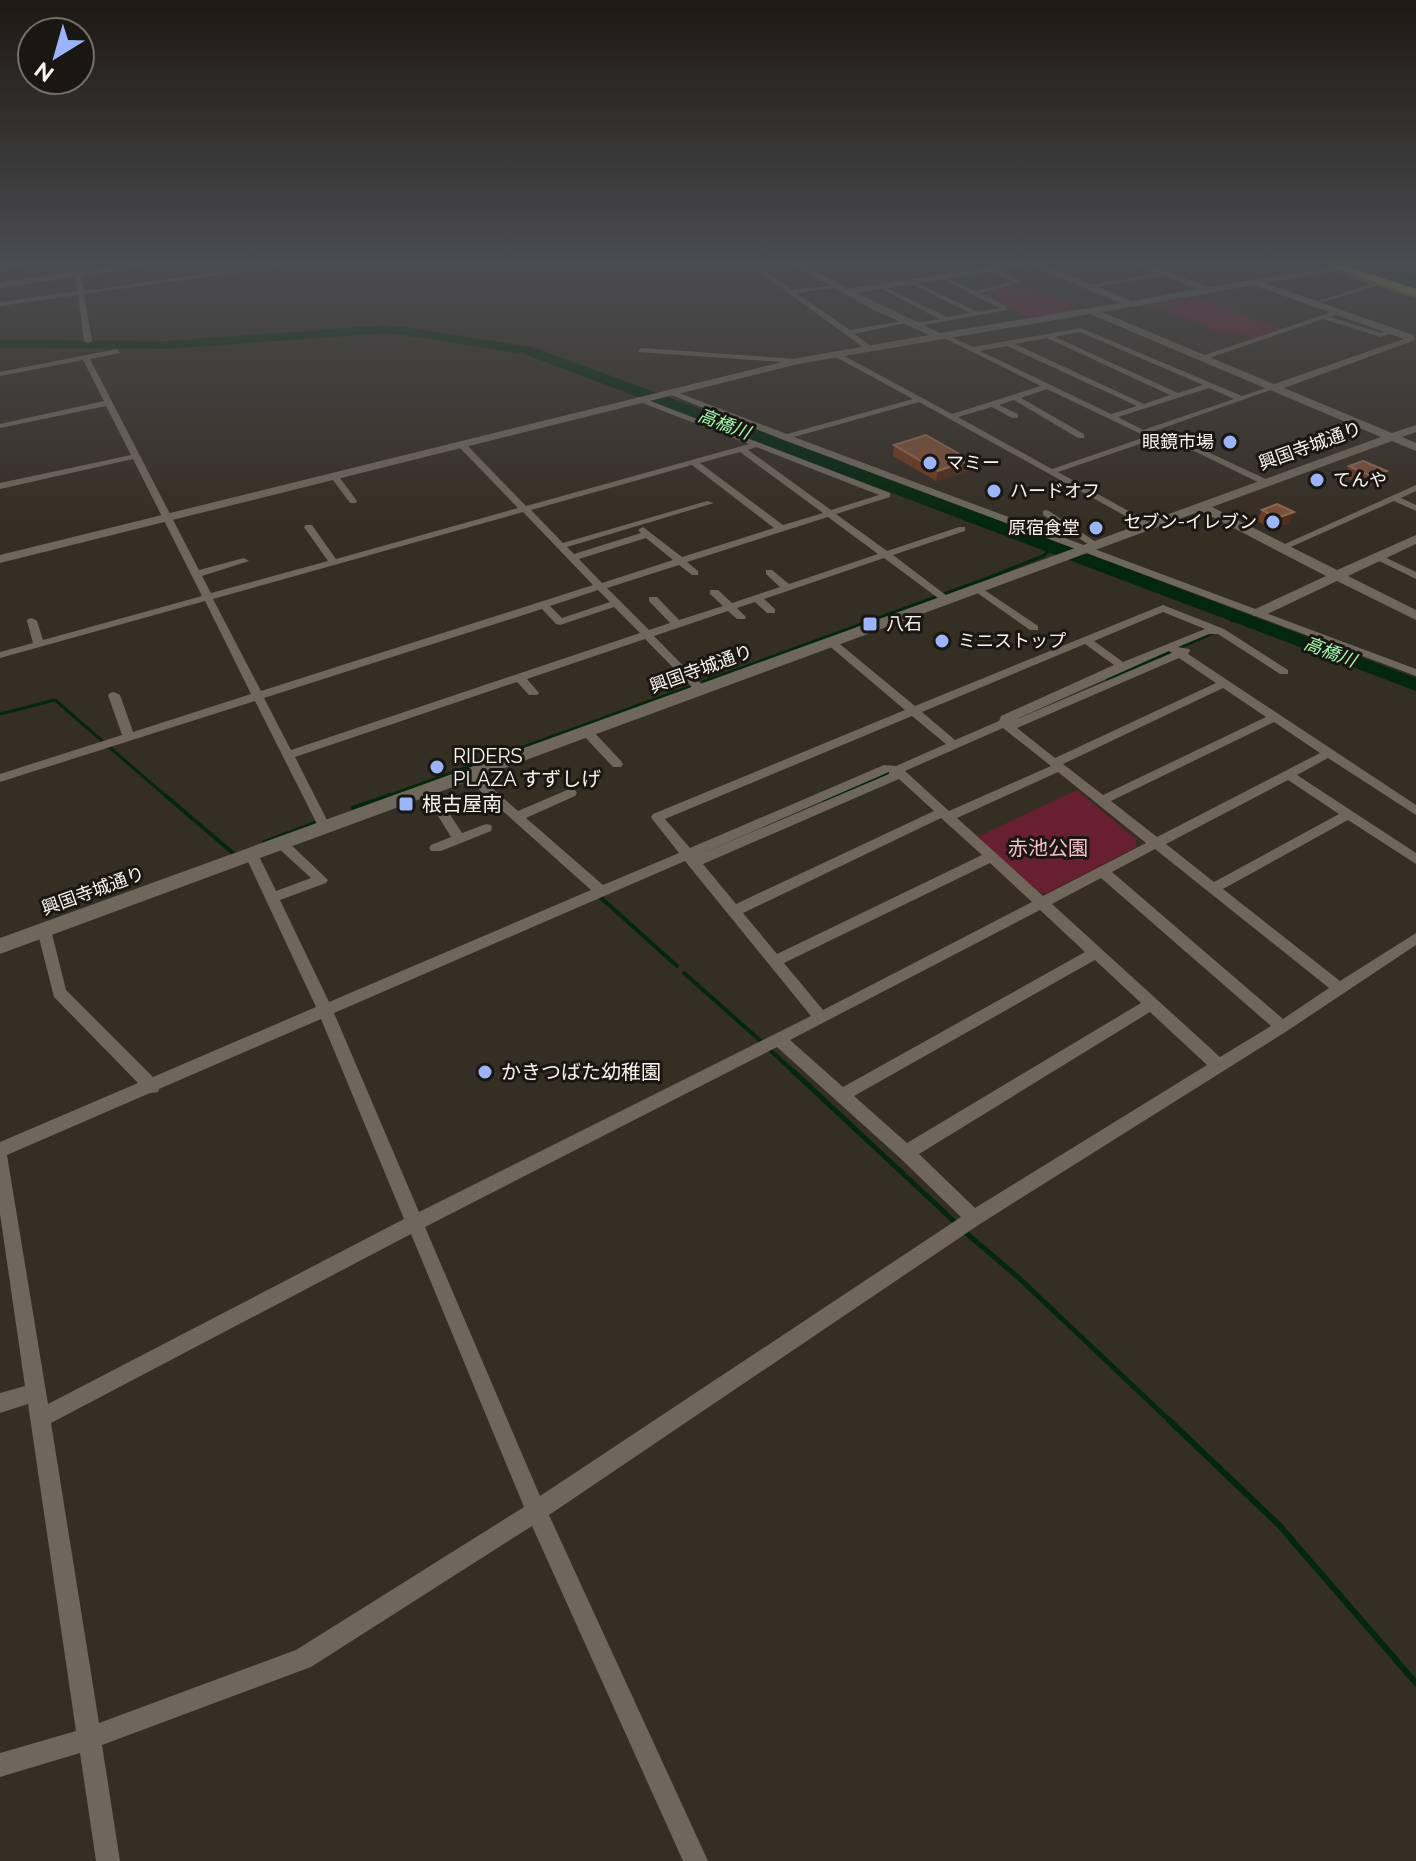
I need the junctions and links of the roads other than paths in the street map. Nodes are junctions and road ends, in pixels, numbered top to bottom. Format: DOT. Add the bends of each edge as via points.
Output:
graph roads {
  1 [pos="117,351"];
  2 [pos="653,351"];
  3 [pos="854,351"];
  4 [pos="973,351"];
  5 [pos="1024,351"];
  6 [pos="1079,351"];
  7 [pos="1130,351"];
  8 [pos="1188,351"];
  9 [pos="1221,351"];
  10 [pos="1383,351"];
  11 [pos="837,354"];
  12 [pos="1203,357"];
  13 [pos="86,358"];
  14 [pos="798,361"];
  15 [pos="0,374"];
  16 [pos="1210,385"];
  17 [pos="1047,387"];
  18 [pos="1275,387"];
  19 [pos="666,393"];
  20 [pos="1178,396"];
  21 [pos="1014,397"];
  22 [pos="640,399"];
  23 [pos="1242,399"];
  24 [pos="919,400"];
  25 [pos="108,403"];
  26 [pos="992,404"];
  27 [pos="1145,407"];
  28 [pos="1015,416"];
  29 [pos="951,417"];
  30 [pos="1111,417"];
  31 [pos="0,426"];
  32 [pos="1416,428"];
  33 [pos="1081,436"];
  34 [pos="783,437"];
  35 [pos="1393,437"];
  36 [pos="461,444"];
  37 [pos="755,445"];
  38 [pos="1416,447"];
  39 [pos="742,449"];
  40 [pos="136,456"];
  41 [pos="695,463"];
  42 [pos="1051,472"];
  43 [pos="334,476"];
  44 [pos="1267,483"];
  45 [pos="0,486"];
  46 [pos="1416,488"];
  47 [pos="1394,498"];
  48 [pos="353,501"];
  49 [pos="710,503"];
  50 [pos="1202,507"];
  51 [pos="1416,508"];
  52 [pos="526,510"];
  53 [pos="1046,513"];
  54 [pos="833,514"];
  55 [pos="167,518"];
  56 [pos="637,525"];
  57 [pos="1149,526"];
  58 [pos="309,527"];
  59 [pos="962,529"];
  60 [pos="783,530"];
  61 [pos="648,534"];
  62 [pos="1415,540"];
  63 [pos="561,546"];
  64 [pos="1281,548"];
  65 [pos="1088,549"];
  66 [pos="885,554"];
  67 [pos="1378,557"];
  68 [pos="572,558"];
  69 [pos="0,559"];
  70 [pos="244,561"];
  71 [pos="682,562"];
  72 [pos="334,563"];
  73 [pos="769,572"];
  74 [pos="695,573"];
  75 [pos="196,574"];
  76 [pos="1337,576"];
  77 [pos="1416,576"];
  78 [pos="601,587"];
  79 [pos="787,587"];
  80 [pos="977,588"];
  81 [pos="714,592"];
  82 [pos="756,597"];
  83 [pos="942,597"];
  84 [pos="208,598"];
  85 [pos="653,599"];
  86 [pos="617,603"];
  87 [pos="544,605"];
  88 [pos="729,606"];
  89 [pos="771,611"];
  90 [pos="1258,613"];
  91 [pos="702,615"];
  92 [pos="1416,616"];
  93 [pos="741,617"];
  94 [pos="32,621"];
  95 [pos="677,624"];
  96 [pos="716,628"];
  97 [pos="1034,628"];
  98 [pos="1220,631"];
  99 [pos="648,634"];
  100 [pos="1086,640"];
  101 [pos="831,642"];
  102 [pos="39,645"];
  103 [pos="1175,650"];
  104 [pos="0,655"];
  105 [pos="1122,666"];
  106 [pos="1284,672"];
  107 [pos="1416,673"];
  108 [pos="519,677"];
  109 [pos="1224,683"];
  110 [pos="702,691"];
  111 [pos="533,693"];
  112 [pos="114,695"];
  113 [pos="258,696"];
  114 [pos="913,710"];
  115 [pos="1275,717"];
  116 [pos="1007,725"];
  117 [pos="587,732"];
  118 [pos="129,737"];
  119 [pos="954,745"];
  120 [pos="1329,753"];
  121 [pos="288,755"];
  122 [pos="617,764"];
  123 [pos="1057,765"];
  124 [pos="897,770"];
  125 [pos="470,775"];
  126 [pos="1289,775"];
  127 [pos="0,778"];
  128 [pos="428,790"];
  129 [pos="571,793"];
  130 [pos="1103,800"];
  131 [pos="1416,811"];
  132 [pos="945,815"];
  133 [pos="1348,815"];
  134 [pos="516,817"];
  135 [pos="325,828"];
  136 [pos="486,828"];
  137 [pos="459,839"];
  138 [pos="281,843"];
  139 [pos="1154,843"];
  140 [pos="436,848"];
  141 [pos="251,853"];
  142 [pos="990,857"];
  143 [pos="691,858"];
  144 [pos="1416,859"];
  145 [pos="1102,871"];
  146 [pos="1213,889"];
  147 [pos="601,891"];
  148 [pos="271,898"];
  149 [pos="1040,903"];
  150 [pos="734,911"];
  151 [pos="44,930"];
  152 [pos="1416,938"];
  153 [pos="0,946"];
  154 [pos="1097,952"];
  155 [pos="775,961"];
  156 [pos="1340,989"];
  157 [pos="1153,1003"];
  158 [pos="325,1010"];
  159 [pos="821,1018"];
  160 [pos="1282,1027"];
  161 [pos="778,1039"];
  162 [pos="1218,1065"];
  163 [pos="152,1087"];
  164 [pos="840,1096"];
  165 [pos="0,1150"];
  166 [pos="906,1153"];
  167 [pos="0,1158"];
  168 [pos="974,1218"];
  169 [pos="414,1223"];
  170 [pos="34,1393"];
  171 [pos="0,1403"];
  172 [pos="39,1419"];
  173 [pos="536,1511"];
  174 [pos="88,1739"];
  175 [pos="0,1765"];
  176 [pos="108,1861"];
  177 [pos="696,1861"];
  1 -- 13 [label="street"];
  2 -- 14 [label="street"];
  3 -- 11 [label="street"];
  4 -- 17 [label="street"];
  5 -- 27 [label="street"];
  6 -- 20 [label="street"];
  7 -- 16 [label="street"];
  8 -- 12 [label="street"];
  9 -- 12 [label="street"];
  10 -- 18 [label="street"];
  11 -- 14 [label="street"];
  11 -- 24 [label="street"];
  12 -- 18 [label="street"];
  13 -- 15 [label="street"];
  13 -- 25 [label="street"];
  14 -- 19 [label="street"];
  16 -- 20 [label="street"];
  16 -- 23 [label="street"];
  17 -- 21 [label="street"];
  17 -- 30 [label="street"];
  18 -- 23 [label="street"];
  18 -- 35 [label="street"];
  19 -- 22 [label="street"];
  19 -- 34 [label="street"];
  20 -- 27 [label="street"];
  21 -- 26 [label="street"];
  21 -- 33 [label="street"];
  22 -- 36 [label="street"];
  22 -- 37 [label="street"];
  23 -- 30 [label="street" via="1143,433"];
  24 -- 29 [label="street"];
  24 -- 34 [label="street"];
  25 -- 31 [label="street"];
  25 -- 40 [label="street"];
  26 -- 28 [label="street"];
  26 -- 29 [label="street"];
  27 -- 30 [label="street"];
  29 -- 42 [label="street"];
  32 -- 35 [label="street, 興国寺城通り"];
  34 -- 65 [label="street"];
  35 -- 38 [label="street"];
  35 -- 44 [label="street, 興国寺城通り"];
  36 -- 43 [label="street"];
  36 -- 52 [label="street"];
  37 -- 39 [label="street"];
  37 -- 54 [label="street" via="887,495"];
  39 -- 41 [label="street"];
  39 -- 54 [label="street"];
  40 -- 45 [label="street"];
  40 -- 55 [label="street"];
  41 -- 52 [label="street"];
  41 -- 60 [label="street"];
  42 -- 44 [label="street" via="1163,433"];
  42 -- 57 [label="street"];
  43 -- 48 [label="street"];
  43 -- 55 [label="street"];
  44 -- 50 [label="street, 興国寺城通り"];
  46 -- 47 [label="street"];
  47 -- 51 [label="street"];
  47 -- 64 [label="street"];
  49 -- 56 [label="street"];
  50 -- 57 [label="street, 興国寺城通り"];
  50 -- 64 [label="street"];
  52 -- 63 [label="street"];
  52 -- 72 [label="street"];
  53 -- 65 [label="street"];
  54 -- 60 [label="street"];
  54 -- 66 [label="street"];
  55 -- 69 [label="street"];
  55 -- 75 [label="street"];
  56 -- 61 [label="street"];
  56 -- 63 [label="street"];
  57 -- 65 [label="street, 興国寺城通り"];
  58 -- 72 [label="street"];
  59 -- 66 [label="street"];
  60 -- 71 [label="street"];
  61 -- 68 [label="street"];
  61 -- 71 [label="street"];
  62 -- 67 [label="street"];
  63 -- 68 [label="street"];
  64 -- 76 [label="street"];
  65 -- 80 [label="street, 興国寺城通り"];
  65 -- 90 [label="street"];
  66 -- 79 [label="street"];
  66 -- 83 [label="street"];
  67 -- 76 [label="street"];
  67 -- 77 [label="street"];
  68 -- 78 [label="street"];
  70 -- 75 [label="street"];
  71 -- 74 [label="street"];
  71 -- 78 [label="street"];
  72 -- 84 [label="street"];
  73 -- 79 [label="street"];
  75 -- 84 [label="street"];
  76 -- 90 [label="street"];
  76 -- 92 [label="street"];
  78 -- 86 [label="street"];
  78 -- 87 [label="street"];
  79 -- 82 [label="street"];
  80 -- 83 [label="street, 興国寺城通り"];
  80 -- 97 [label="street"];
  81 -- 88 [label="street"];
  82 -- 88 [label="street"];
  82 -- 89 [label="street"];
  83 -- 101 [label="street, 興国寺城通り"];
  84 -- 102 [label="street"];
  84 -- 113 [label="street"];
  85 -- 95 [label="street"];
  86 -- 87 [label="street" via="560,622"];
  86 -- 99 [label="street"];
  87 -- 113 [label="street"];
  88 -- 91 [label="street"];
  88 -- 93 [label="street"];
  90 -- 107 [label="street"];
  91 -- 95 [label="street"];
  91 -- 96 [label="street"];
  94 -- 102 [label="street"];
  95 -- 99 [label="street"];
  98 -- 100 [label="street" via="1163,608"];
  98 -- 103 [label="street"];
  98 -- 106 [label="street"];
  99 -- 108 [label="street"];
  99 -- 110 [label="street"];
  100 -- 105 [label="street"];
  100 -- 114 [label="street"];
  101 -- 110 [label="street, 興国寺城通り"];
  101 -- 114 [label="street"];
  102 -- 104 [label="street"];
  103 -- 105 [label="street"];
  103 -- 109 [label="street"];
  103 -- 116 [label="street"];
  105 -- 116 [label="street" via="1005,719"];
  108 -- 111 [label="street"];
  108 -- 121 [label="street"];
  109 -- 115 [label="street"];
  109 -- 123 [label="street"];
  110 -- 117 [label="street, 興国寺城通り"];
  112 -- 118 [label="street"];
  113 -- 118 [label="street"];
  113 -- 121 [label="street"];
  114 -- 119 [label="street"];
  114 -- 143 [label="street" via="657,817"];
  115 -- 120 [label="street"];
  115 -- 130 [label="street"];
  116 -- 119 [label="street"];
  116 -- 123 [label="street"];
  117 -- 122 [label="street"];
  117 -- 125 [label="street, 興国寺城通り"];
  118 -- 127 [label="street"];
  119 -- 124 [label="street"];
  120 -- 126 [label="street"];
  120 -- 131 [label="street"];
  121 -- 135 [label="street"];
  123 -- 130 [label="street"];
  123 -- 132 [label="street"];
  124 -- 132 [label="street"];
  124 -- 143 [label="street" via="894,777"];
  125 -- 128 [label="street, 興国寺城通り"];
  125 -- 134 [label="street"];
  126 -- 133 [label="street"];
  126 -- 139 [label="street"];
  128 -- 135 [label="street, 興国寺城通り"];
  128 -- 137 [label="street"];
  129 -- 134 [label="street"];
  130 -- 139 [label="street"];
  132 -- 142 [label="street"];
  132 -- 150 [label="street"];
  133 -- 144 [label="street"];
  133 -- 146 [label="street"];
  134 -- 147 [label="street"];
  135 -- 138 [label="street, 興国寺城通り"];
  136 -- 137 [label="street"];
  137 -- 140 [label="street"];
  138 -- 141 [label="street, 興国寺城通り"];
  138 -- 148 [label="street" via="321,880"];
  139 -- 145 [label="street"];
  139 -- 146 [label="street"];
  141 -- 148 [label="street"];
  141 -- 151 [label="street, 興国寺城通り"];
  142 -- 149 [label="street"];
  142 -- 155 [label="street"];
  143 -- 147 [label="street"];
  143 -- 150 [label="street"];
  145 -- 149 [label="street"];
  145 -- 160 [label="street"];
  146 -- 156 [label="street"];
  147 -- 158 [label="street"];
  148 -- 158 [label="street"];
  149 -- 154 [label="street"];
  149 -- 159 [label="street"];
  150 -- 155 [label="street"];
  151 -- 153 [label="street, 興国寺城通り"];
  151 -- 163 [label="street" via="59,993"];
  152 -- 156 [label="street"];
  154 -- 157 [label="street"];
  154 -- 164 [label="street"];
  155 -- 159 [label="street"];
  156 -- 160 [label="street"];
  157 -- 162 [label="street"];
  157 -- 166 [label="street"];
  158 -- 163 [label="street"];
  158 -- 169 [label="street"];
  159 -- 161 [label="street"];
  160 -- 162 [label="street"];
  161 -- 164 [label="street"];
  161 -- 169 [label="street"];
  162 -- 168 [label="street"];
  163 -- 165 [label="street"];
  164 -- 166 [label="street"];
  166 -- 168 [label="street"];
  167 -- 170 [label="street"];
  168 -- 173 [label="street"];
  169 -- 172 [label="street"];
  169 -- 173 [label="street"];
  170 -- 171 [label="street"];
  170 -- 172 [label="street"];
  172 -- 174 [label="street"];
  173 -- 174 [label="street" via="303,1659"];
  173 -- 177 [label="street"];
  174 -- 175 [label="street"];
  174 -- 176 [label="street"];
}
